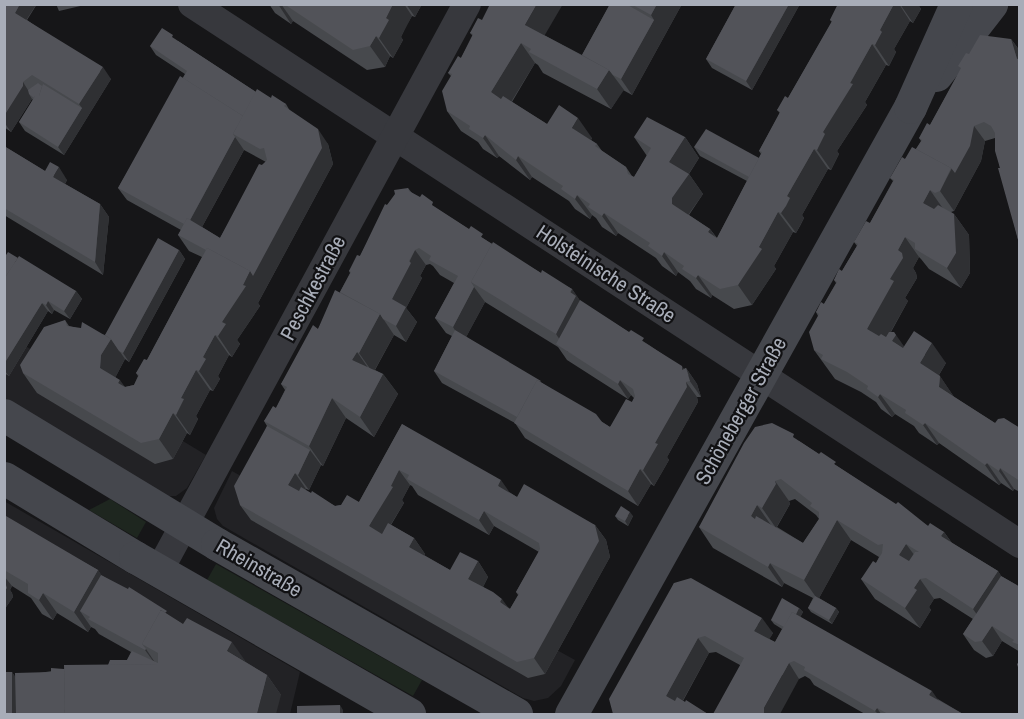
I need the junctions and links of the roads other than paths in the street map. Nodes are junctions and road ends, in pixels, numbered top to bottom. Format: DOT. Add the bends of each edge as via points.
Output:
graph roads {
  1 [pos="192,4"];
  2 [pos="467,4"];
  3 [pos="956,4"];
  4 [pos="991,4"];
  5 [pos="910,107"];
  6 [pos="395,137"];
  7 [pos="761,375"];
  8 [pos="4,415"];
  9 [pos="4,478"];
  10 [pos="185,525"];
  11 [pos="1020,544"];
  12 [pos="159,571"];
  13 [pos="409,714"];
  14 [pos="516,714"];
  15 [pos="571,714"];
  1 -- 6 [label="street, Holsteinische Straße"];
  2 -- 6 [label="street, Peschkestraße"];
  3 -- 5 [label="street, Schöneberger Straße"];
  4 -- 5 [label="street, Schöneberger Straße"];
  5 -- 7 [label="street, Schöneberger Straße"];
  6 -- 7 [label="street, Holsteinische Straße"];
  6 -- 10 [label="street, Peschkestraße"];
  7 -- 11 [label="street, Holsteinische Straße"];
  7 -- 15 [label="street, Schöneberger Straße"];
  8 -- 10 [label="street, Rheinstraße"];
  9 -- 12 [label="street"];
  10 -- 12 [label="street, Peschkestraße"];
  10 -- 14 [label="street, Rheinstraße"];
  12 -- 13 [label="street"];
}
